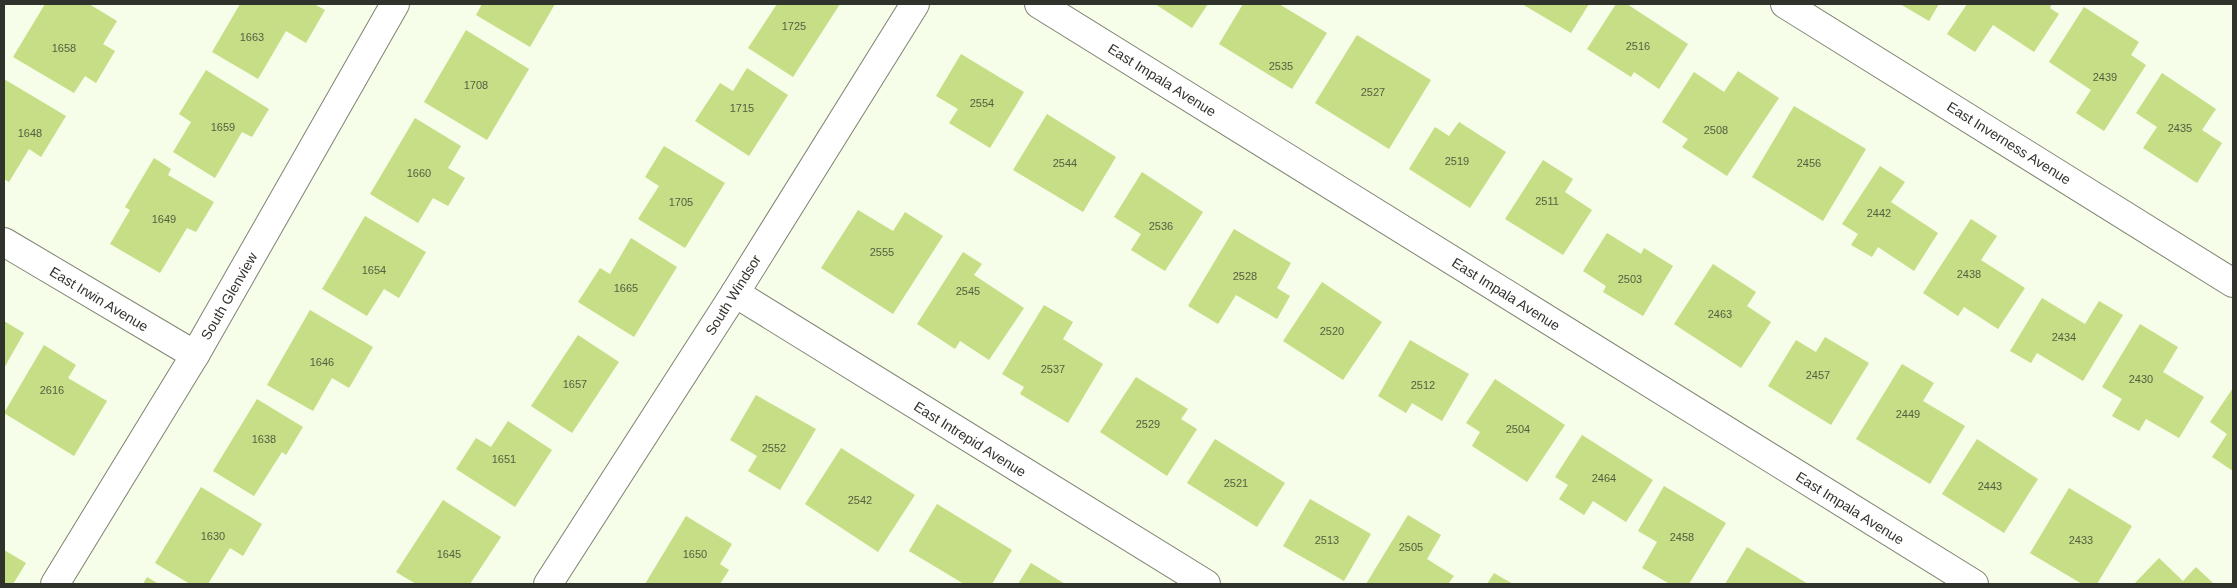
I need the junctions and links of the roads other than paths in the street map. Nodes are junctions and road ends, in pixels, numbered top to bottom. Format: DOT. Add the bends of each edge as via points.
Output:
graph roads {
  1 [pos="396,4"];
  2 [pos="915,4"];
  3 [pos="1039,4"];
  4 [pos="1785,4"];
  5 [pos="4,242"];
  6 [pos="2233,283"];
  7 [pos="735,293"];
  8 [pos="195,355"];
  9 [pos="55,584"];
  10 [pos="548,584"];
  11 [pos="1206,584"];
  12 [pos="1974,584"];
  1 -- 8 [label="street, South Glenview"];
  2 -- 7 [label="street, South Windsor"];
  3 -- 12 [label="street, East Impala Avenue"];
  4 -- 6 [label="street, East Inverness Avenue"];
  5 -- 8 [label="street, East Irwin Avenue"];
  7 -- 10 [label="street, South Windsor"];
  7 -- 11 [label="street, East Intrepid Avenue"];
  8 -- 9 [label="street, South Glenview"];
}
